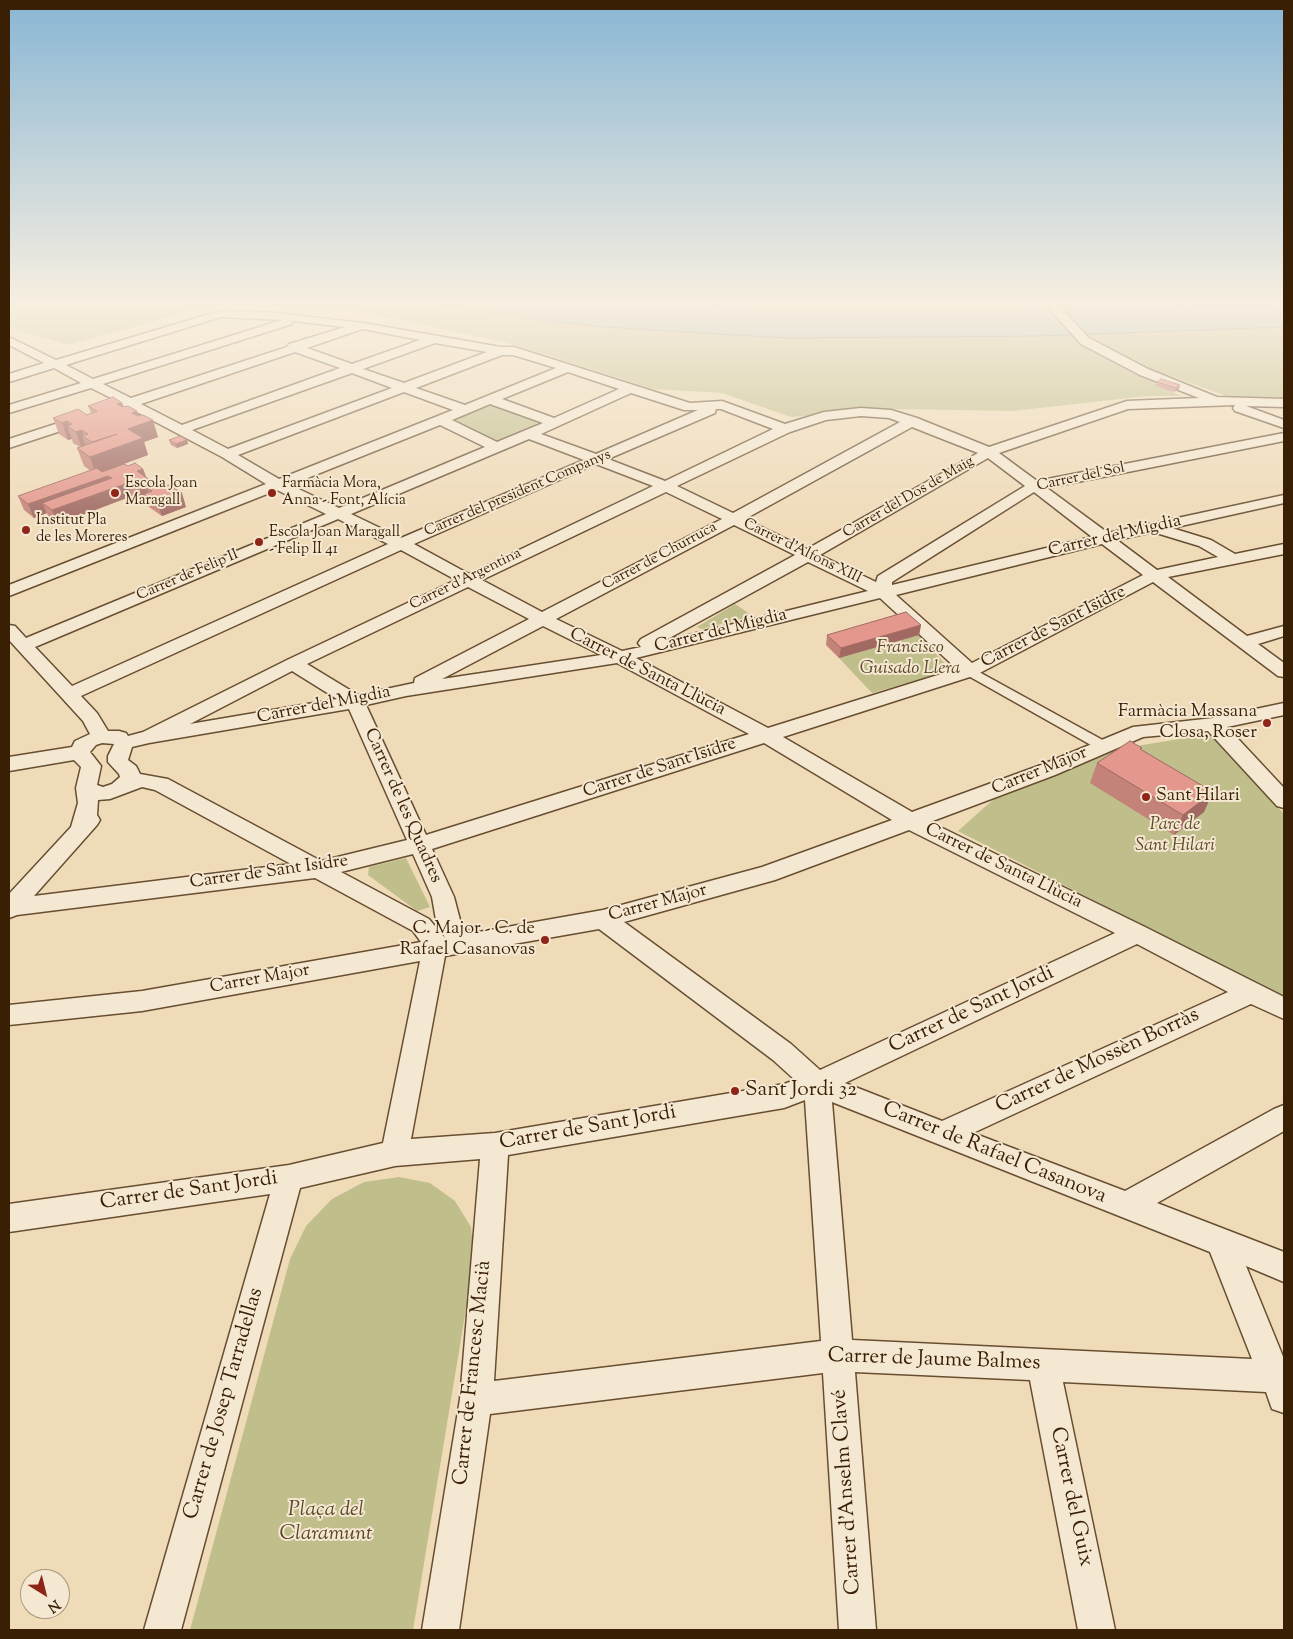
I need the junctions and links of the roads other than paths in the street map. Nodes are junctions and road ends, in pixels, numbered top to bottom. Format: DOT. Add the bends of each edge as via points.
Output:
graph roads {
  1 [pos="89,381"];
  2 [pos="97,381"];
  3 [pos="197,381"];
  4 [pos="313,381"];
  5 [pos="386,381"];
  6 [pos="421,381"];
  7 [pos="535,381"];
  8 [pos="605,381"];
  9 [pos="1169,381"];
  10 [pos="92,383"];
  11 [pos="404,388"];
  12 [pos="629,389"];
  13 [pos="491,400"];
  14 [pos="1219,401"];
  15 [pos="1284,403"];
  16 [pos="129,404"];
  17 [pos="722,405"];
  18 [pos="9,409"];
  19 [pos="110,410"];
  20 [pos="465,410"];
  21 [pos="92,416"];
  22 [pos="441,420"];
  23 [pos="554,422"];
  24 [pos="912,422"];
  25 [pos="1284,424"];
  26 [pos="785,429"];
  27 [pos="180,430"];
  28 [pos="529,434"];
  29 [pos="1284,437"];
  30 [pos="9,444"];
  31 [pos="496,447"];
  32 [pos="989,452"];
  33 [pos="227,454"];
  34 [pos="596,460"];
  35 [pos="277,484"];
  36 [pos="666,486"];
  37 [pos="1034,486"];
  38 [pos="1284,499"];
  39 [pos="339,513"];
  40 [pos="734,519"];
  41 [pos="1156,528"];
  42 [pos="1106,538"];
  43 [pos="401,544"];
  44 [pos="1284,549"];
  45 [pos="808,555"];
  46 [pos="1232,559"];
  47 [pos="1155,575"];
  48 [pos="466,580"];
  49 [pos="9,591"];
  50 [pos="883,592"];
  51 [pos="542,619"];
  52 [pos="9,630"];
  53 [pos="1284,631"];
  54 [pos="1244,642"];
  55 [pos="23,646"];
  56 [pos="620,658"];
  57 [pos="293,664"];
  58 [pos="970,671"];
  59 [pos="1284,672"];
  60 [pos="406,690"];
  61 [pos="68,695"];
  62 [pos="355,702"];
  63 [pos="1284,709"];
  64 [pos="1213,724"];
  65 [pos="100,736"];
  66 [pos="765,736"];
  67 [pos="149,737"];
  68 [pos="124,743"];
  69 [pos="1103,746"];
  70 [pos="80,752"];
  71 [pos="9,764"];
  72 [pos="86,788"];
  73 [pos="120,788"];
  74 [pos="1284,801"];
  75 [pos="912,822"];
  76 [pos="80,830"];
  77 [pos="419,845"];
  78 [pos="320,869"];
  79 [pos="443,897"];
  80 [pos="10,908"];
  81 [pos="602,919"];
  82 [pos="421,925"];
  83 [pos="1137,933"];
  84 [pos="471,943"];
  85 [pos="437,949"];
  86 [pos="1252,992"];
  87 [pos="1284,1009"];
  88 [pos="9,1015"];
  89 [pos="817,1084"];
  90 [pos="1284,1117"];
  91 [pos="944,1133"];
  92 [pos="495,1145"];
  93 [pos="394,1153"];
  94 [pos="289,1178"];
  95 [pos="1125,1206"];
  96 [pos="9,1218"];
  97 [pos="1221,1243"];
  98 [pos="1284,1268"];
  99 [pos="838,1355"];
  100 [pos="1043,1364"];
  101 [pos="1280,1387"];
  102 [pos="476,1399"];
  103 [pos="162,1630"];
  104 [pos="440,1630"];
  105 [pos="858,1630"];
  106 [pos="1097,1630"];
  1 -- 10 [label="street, Carrer de Santa Llùcia"];
  2 -- 10 [label="street"];
  3 -- 16 [label="street"];
  4 -- 27 [label="street"];
  5 -- 11 [label="street"];
  6 -- 11 [label="street"];
  7 -- 13 [label="street"];
  8 -- 12 [label="street"];
  9 -- 14 [label="street"];
  10 -- 16 [label="street, Carrer de Santa Llùcia"];
  10 -- 18 [label="street"];
  11 -- 20 [label="street"];
  11 -- 33 [label="street"];
  12 -- 17 [label="street" via="689,407"];
  12 -- 23 [label="street, Carrer de Felip II"];
  13 -- 20 [label="street"];
  13 -- 23 [label="street"];
  14 -- 15 [label="street, Carrer del Dos de Maig"];
  14 -- 25 [label="street"];
  14 -- 32 [label="street, Carrer del Dos de Maig" via="1127,405"];
  16 -- 19 [label="street"];
  16 -- 27 [label="street, Carrer de Santa Llùcia"];
  17 -- 26 [label="street"];
  17 -- 34 [label="street, Carrer del president Companys"];
  20 -- 22 [label="street"];
  21 -- 30 [label="street"];
  22 -- 31 [label="street"];
  22 -- 35 [label="street"];
  23 -- 28 [label="street, Carrer de Felip II"];
  24 -- 26 [label="street, Carrer d'Argentina" via="883,413 862,412 824,416"];
  24 -- 32 [label="street, Carrer d'Argentina"];
  24 -- 40 [label="street, Carrer de Churruca"];
  26 -- 36 [label="street, Carrer d'Argentina"];
  27 -- 33 [label="street, Carrer de Santa Llùcia"];
  28 -- 31 [label="street, Carrer de Felip II"];
  28 -- 34 [label="street, Carrer d'Alfons XIII"];
  29 -- 37 [label="street, Carrer del Sol"];
  31 -- 39 [label="street, Carrer de Felip II"];
  32 -- 37 [label="street, Carrer d'Argentina"];
  32 -- 45 [label="street, Carrer del Dos de Maig"];
  33 -- 35 [label="street, Carrer de Santa Llùcia"];
  34 -- 36 [label="street, Carrer d'Alfons XIII"];
  34 -- 43 [label="street, Carrer del president Companys"];
  35 -- 39 [label="street, Carrer de Santa Llùcia"];
  35 -- 49 [label="street"];
  36 -- 40 [label="street, Carrer d'Alfons XIII"];
  36 -- 48 [label="street, Carrer d'Argentina"];
  37 -- 42 [label="street, Carrer d'Argentina"];
  37 -- 50 [label="street, Carrer del Sol" via="884,580"];
  38 -- 41 [label="street, Carrer del Migdia"];
  39 -- 43 [label="street, Carrer de Santa Llùcia"];
  39 -- 55 [label="street, Carrer de Felip II"];
  40 -- 45 [label="street, Carrer d'Alfons XIII"];
  40 -- 51 [label="street, Carrer de Churruca"];
  41 -- 42 [label="street, Carrer del Migdia"];
  41 -- 46 [label="street" via="1205,542"];
  42 -- 47 [label="street, Carrer d'Argentina"];
  42 -- 50 [label="street, Carrer del Migdia"];
  43 -- 48 [label="street, Carrer de Santa Llùcia"];
  43 -- 61 [label="street, Carrer del president Companys"];
  44 -- 46 [label="street, Carrer de Sant Isidre"];
  45 -- 50 [label="street, Carrer d'Alfons XIII"];
  45 -- 56 [label="street, Carrer del Dos de Maig"];
  46 -- 47 [label="street, Carrer de Sant Isidre"];
  47 -- 54 [label="street, Carrer d'Argentina"];
  47 -- 58 [label="street, Carrer de Sant Isidre"];
  48 -- 51 [label="street, Carrer de Santa Llùcia"];
  48 -- 57 [label="street, Carrer d'Argentina"];
  50 -- 56 [label="street, Carrer del Migdia"];
  50 -- 58 [label="street, Carrer d'Alfons XIII"];
  51 -- 56 [label="street, Carrer de Santa Llùcia"];
  51 -- 60 [label="street, Carrer de Churruca"];
  52 -- 55 [label="street"];
  53 -- 54 [label="street"];
  54 -- 59 [label="street, Carrer d'Argentina"];
  55 -- 61 [label="street"];
  56 -- 60 [label="street, Carrer del Migdia"];
  56 -- 66 [label="street, Carrer de Santa Llùcia"];
  57 -- 62 [label="street"];
  57 -- 67 [label="street, Carrer d'Argentina"];
  58 -- 66 [label="street, Carrer de Sant Isidre"];
  58 -- 69 [label="street"];
  60 -- 62 [label="street, Carrer del Migdia"];
  61 -- 65 [label="street" via="90,718"];
  62 -- 67 [label="street, Carrer del Migdia"];
  62 -- 77 [label="street, Carrer de les Quadres"];
  63 -- 64 [label="street, Carrer Major"];
  64 -- 69 [label="street, Carrer Major" via="1140,732"];
  64 -- 74 [label="street"];
  65 -- 68 [label="street" via="119,737"];
  65 -- 70 [label="street" via="82,746"];
  66 -- 75 [label="street, Carrer de Santa Llùcia"];
  66 -- 77 [label="street, Carrer de Sant Isidre"];
  67 -- 68 [label="street, Carrer del Migdia"];
  68 -- 73 [label="street" via="118,762 129,771 130,777"];
  69 -- 75 [label="street, Carrer Major"];
  70 -- 71 [label="street"];
  70 -- 72 [label="street" via="91,766"];
  72 -- 73 [label="street" via="103,794"];
  72 -- 76 [label="street" via="88,803"];
  73 -- 76 [label="street"];
  73 -- 78 [label="street" via="142,780 161,784"];
  75 -- 81 [label="street, Carrer Major" via="767,874"];
  75 -- 83 [label="street, Carrer de Santa Llùcia"];
  76 -- 80 [label="street"];
  77 -- 78 [label="street, Carrer de Sant Isidre"];
  77 -- 79 [label="street, Carrer de les Quadres"];
  78 -- 80 [label="street, Carrer de Sant Isidre"];
  78 -- 82 [label="street"];
  79 -- 82 [label="street" via="435,916"];
  79 -- 84 [label="street, Carrer de les Quadres" via="455,934"];
  81 -- 84 [label="street, Carrer Major"];
  81 -- 89 [label="street, Carrer de Rafael Casanova" via="782,1052"];
  82 -- 85 [label="street"];
  83 -- 86 [label="street, Carrer de Santa Llùcia"];
  83 -- 89 [label="street, Carrer de Sant Jordi"];
  84 -- 85 [label="street, Carrer Major"];
  85 -- 88 [label="street, Carrer Major" via="142,1001"];
  85 -- 93 [label="street"];
  86 -- 87 [label="street, Carrer de Santa Llùcia"];
  86 -- 91 [label="street, Carrer de Mossèn Borràs"];
  89 -- 91 [label="street, Carrer de Rafael Casanova"];
  89 -- 92 [label="street, Carrer de Sant Jordi" via="784,1096"];
  89 -- 99 [label="street, Carrer d'Anselm Clavé"];
  90 -- 95 [label="street"];
  91 -- 95 [label="street, Carrer de Rafael Casanova"];
  92 -- 93 [label="street, Carrer de Sant Jordi"];
  92 -- 102 [label="street, Carrer de Francesc Macià"];
  93 -- 94 [label="street, Carrer de Sant Jordi"];
  94 -- 96 [label="street, Carrer de Sant Jordi"];
  94 -- 103 [label="street, Carrer de Josep Tarradellas"];
  95 -- 97 [label="street, Carrer de Rafael Casanova"];
  97 -- 98 [label="street, Carrer de Rafael Casanova"];
  97 -- 101 [label="street"];
  99 -- 100 [label="street, Carrer de Jaume Balmes"];
  99 -- 102 [label="street, Carrer de Jaume Balmes"];
  99 -- 105 [label="street, Carrer d'Anselm Clavé"];
  100 -- 101 [label="street, Carrer de Jaume Balmes"];
  100 -- 106 [label="street, Carrer del Guix"];
  102 -- 104 [label="street, Carrer de Francesc Macià"];
}
